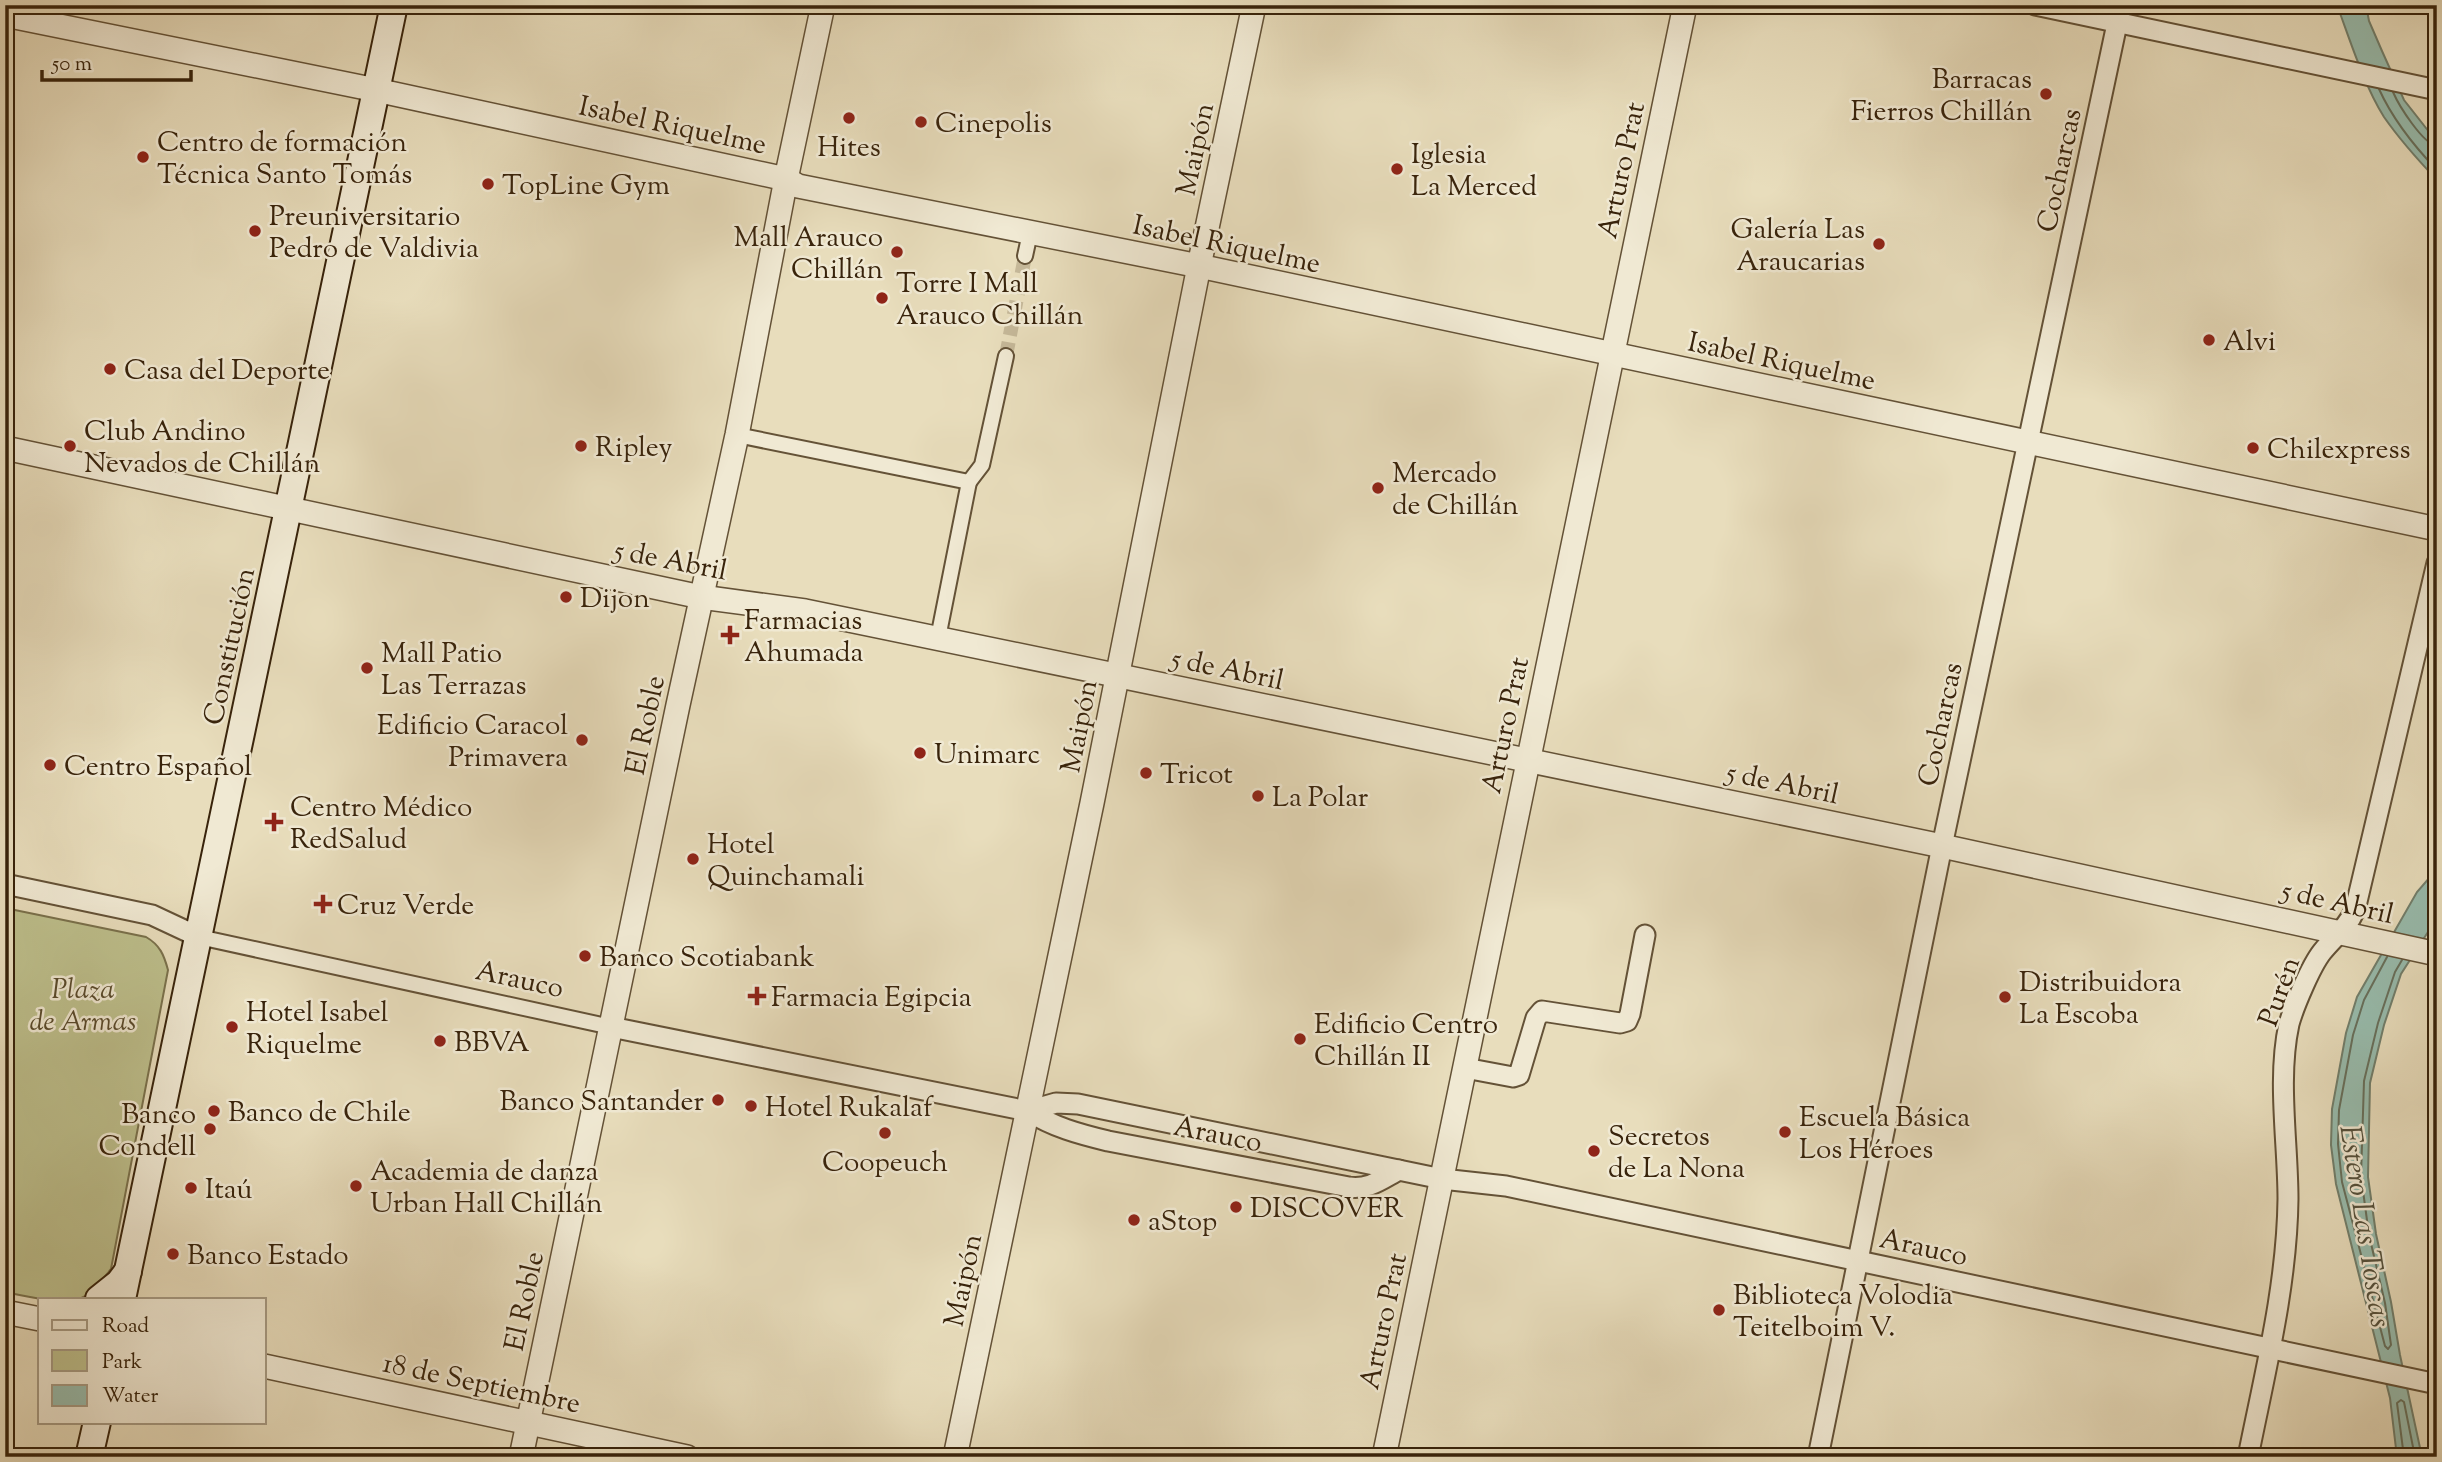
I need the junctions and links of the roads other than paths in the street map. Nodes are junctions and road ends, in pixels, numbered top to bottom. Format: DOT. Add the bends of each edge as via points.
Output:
graph roads {
  1 [pos="394,5"];
  2 [pos="823,5"];
  3 [pos="1254,5"];
  4 [pos="1685,5"];
  5 [pos="2035,5"];
  6 [pos="2119,14"];
  7 [pos="5,15"];
  8 [pos="376,90"];
  9 [pos="2437,90"];
  10 [pos="786,179"];
  11 [pos="1030,233"];
  12 [pos="1026,256"];
  13 [pos="1199,267"];
  14 [pos="1612,354"];
  15 [pos="1006,356"];
  16 [pos="737,435"];
  17 [pos="2028,442"];
  18 [pos="5,448"];
  19 [pos="969,482"];
  20 [pos="290,509"];
  21 [pos="2437,529"];
  22 [pos="2437,563"];
  23 [pos="701,597"];
  24 [pos="938,638"];
  25 [pos="1118,675"];
  26 [pos="1527,760"];
  27 [pos="1942,846"];
  28 [pos="5,884"];
  29 [pos="2350,934"];
  30 [pos="1645,935"];
  31 [pos="199,937"];
  32 [pos="2433,954"];
  33 [pos="611,1027"];
  34 [pos="1465,1068"];
  35 [pos="1028,1111"];
  36 [pos="1399,1170"];
  37 [pos="1442,1179"];
  38 [pos="1858,1261"];
  39 [pos="129,1270"];
  40 [pos="100,1298"];
  41 [pos="122,1298"];
  42 [pos="5,1312"];
  43 [pos="38,1319"];
  44 [pos="2270,1348"];
  45 [pos="266,1366"];
  46 [pos="2437,1384"];
  47 [pos="528,1423"];
  48 [pos="97,1424"];
  49 [pos="89,1457"];
  50 [pos="521,1457"];
  51 [pos="687,1457"];
  52 [pos="955,1457"];
  53 [pos="1384,1457"];
  54 [pos="1818,1457"];
  55 [pos="2248,1457"];
  1 -- 8 [label="main road, Constitución"];
  2 -- 10 [label="street, El Roble"];
  3 -- 13 [label="street, Maipón"];
  4 -- 14 [label="street, Arturo Prat"];
  5 -- 6 [label="street"];
  6 -- 9 [label="street"];
  6 -- 17 [label="street, Cocharcas"];
  7 -- 8 [label="street, Isabel Riquelme"];
  8 -- 10 [label="street, Isabel Riquelme"];
  8 -- 20 [label="main road, Constitución"];
  10 -- 11 [label="street, Isabel Riquelme" via="798,186"];
  10 -- 16 [label="street, El Roble"];
  11 -- 12 [label="street"];
  11 -- 13 [label="street, Isabel Riquelme"];
  13 -- 14 [label="street, Isabel Riquelme"];
  13 -- 25 [label="street, Maipón"];
  14 -- 17 [label="street, Isabel Riquelme"];
  14 -- 26 [label="street, Arturo Prat"];
  15 -- 19 [label="street" via="982,465"];
  16 -- 19 [label="street"];
  16 -- 23 [label="street, El Roble"];
  17 -- 21 [label="street, Isabel Riquelme"];
  17 -- 27 [label="street, Cocharcas"];
  18 -- 20 [label="street, 5 de Abril"];
  19 -- 24 [label="street"];
  20 -- 23 [label="street, 5 de Abril"];
  20 -- 31 [label="main road, Constitución"];
  22 -- 29 [label="street, Purén"];
  23 -- 24 [label="street, 5 de Abril" via="806,611"];
  23 -- 33 [label="street, El Roble"];
  24 -- 25 [label="street, 5 de Abril"];
  25 -- 26 [label="street, 5 de Abril"];
  25 -- 35 [label="street, Maipón"];
  26 -- 27 [label="street, 5 de Abril"];
  26 -- 34 [label="street, Arturo Prat"];
  27 -- 29 [label="street, 5 de Abril"];
  27 -- 38 [label="street, Cocharcas"];
  28 -- 31 [label="street, Arauco" via="152,915"];
  29 -- 32 [label="street, 5 de Abril"];
  29 -- 44 [label="street, Purén" via="2317,960 2290,1023 2284,1078 2288,1201 2282,1279"];
  30 -- 34 [label="street" via="1627,1021 1542,1011 1519,1074 1513,1077"];
  31 -- 33 [label="street, Arauco"];
  31 -- 39 [label="main road, Constitución"];
  33 -- 35 [label="street, Arauco"];
  33 -- 47 [label="street, El Roble"];
  34 -- 37 [label="street, Arturo Prat"];
  35 -- 36 [label="street, Arauco" via="1056,1102 1078,1104"];
  35 -- 36 [label="street, Arauco" via="1069,1131 1108,1141 1349,1187 1373,1185"];
  35 -- 52 [label="street, Maipón"];
  36 -- 37 [label="street, Arauco"];
  37 -- 38 [label="street, Arauco" via="1506,1186"];
  37 -- 53 [label="street, Arturo Prat"];
  38 -- 44 [label="street, Arauco"];
  38 -- 54 [label="street, Cocharcas"];
  39 -- 40 [label="main road"];
  39 -- 41 [label="main road, Constitución"];
  42 -- 43 [label="street"];
  44 -- 46 [label="street, Arauco"];
  44 -- 55 [label="street, Purén"];
  45 -- 47 [label="street, 18 de Septiembre"];
  47 -- 50 [label="street, El Roble"];
  47 -- 51 [label="street, 18 de Septiembre"];
  48 -- 49 [label="main road"];
}
